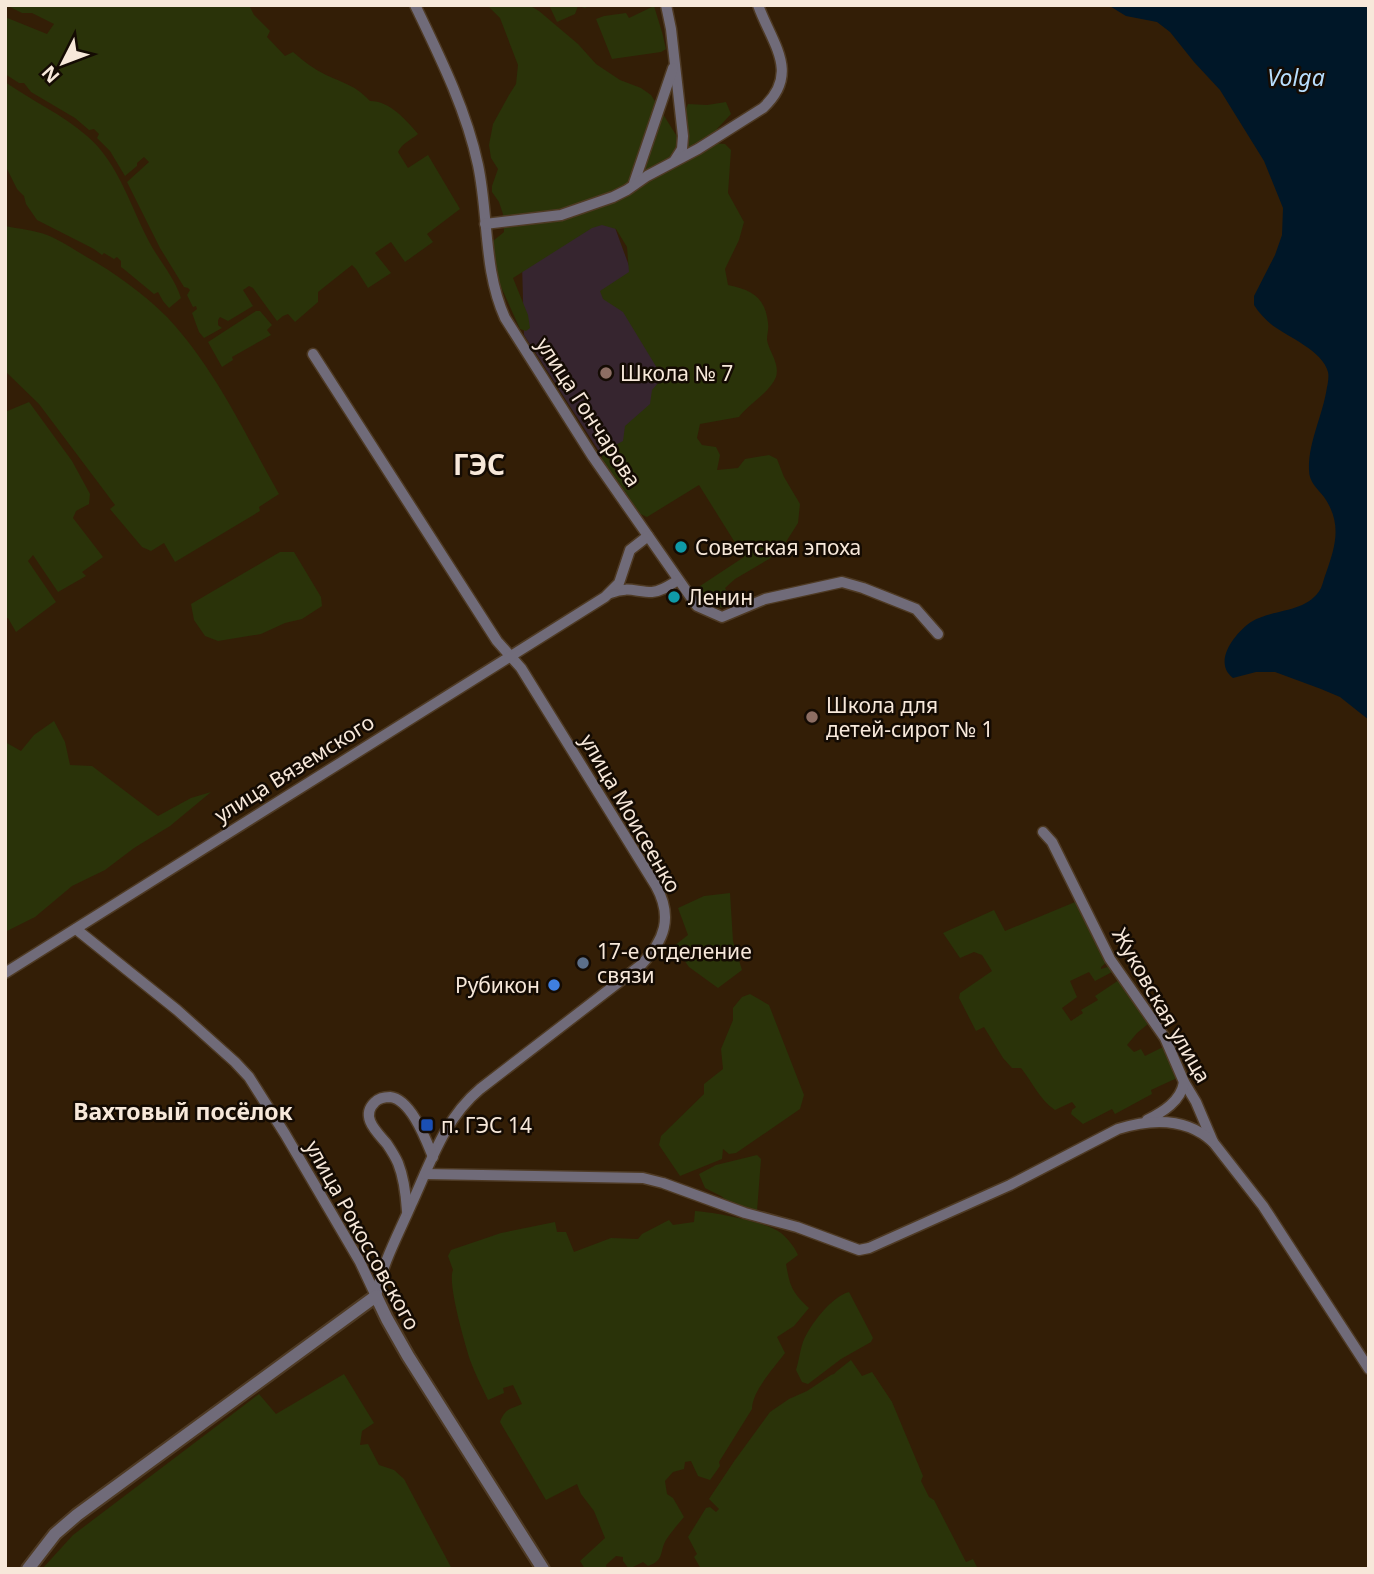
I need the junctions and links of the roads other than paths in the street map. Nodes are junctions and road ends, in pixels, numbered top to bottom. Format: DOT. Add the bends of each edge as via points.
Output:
graph roads {
  1 [pos="415,5"];
  2 [pos="666,5"];
  3 [pos="758,5"];
  4 [pos="674,64"];
  5 [pos="672,163"];
  6 [pos="631,186"];
  7 [pos="485,224"];
  8 [pos="313,354"];
  9 [pos="648,536"];
  10 [pos="625,566"];
  11 [pos="678,580"];
  12 [pos="642,590"];
  13 [pos="605,597"];
  14 [pos="938,634"];
  15 [pos="510,655"];
  16 [pos="1043,832"];
  17 [pos="76,929"];
  18 [pos="5,973"];
  19 [pos="1184,1082"];
  20 [pos="1141,1122"];
  21 [pos="1213,1142"];
  22 [pos="433,1157"];
  23 [pos="425,1174"];
  24 [pos="407,1215"];
  25 [pos="376,1296"];
  26 [pos="1369,1369"];
  27 [pos="27,1569"];
  28 [pos="542,1569"];
  1 -- 7 [label="street, улица Гончарова" via="459,102 477,161"];
  2 -- 4 [label="street"];
  3 -- 5 [label="street" via="782,63 779,89 763,108"];
  4 -- 5 [label="street" via="683,143"];
  4 -- 6 [label="street"];
  5 -- 6 [label="street"];
  6 -- 7 [label="street" via="561,215"];
  7 -- 9 [label="street, улица Гончарова" via="492,281 505,318"];
  8 -- 15 [label="street, улица Моисеенко"];
  9 -- 10 [label="street" via="630,550"];
  9 -- 11 [label="street, улица Гончарова"];
  10 -- 12 [label="street" via="629,581"];
  10 -- 13 [label="street" via="619,583"];
  11 -- 12 [label="street" via="660,590"];
  11 -- 14 [label="street, улица Гончарова" via="697,607 722,617 765,599 842,582 916,609"];
  12 -- 13 [label="street" via="624,589"];
  13 -- 15 [label="street, улица Вяземского"];
  15 -- 17 [label="street, улица Вяземского"];
  15 -- 22 [label="street, улица Моисеенко" via="656,886 664,904 664,928 654,950 640,965 472,1095 453,1118"];
  16 -- 19 [label="street, Жуковская улица" via="1110,959 1165,1038"];
  17 -- 18 [label="street, улица Вяземского"];
  17 -- 25 [label="street, улица Рокоссовского" via="177,1010 249,1077"];
  19 -- 20 [label="street" via="1177,1099"];
  19 -- 21 [label="street, Жуковская улица"];
  20 -- 21 [label="street" via="1180,1125"];
  20 -- 23 [label="street" via="1101,1136 986,1197 859,1250 643,1178"];
  21 -- 26 [label="street, Жуковская улица" via="1263,1206"];
  22 -- 23 [label="street, улица Моисеенко"];
  22 -- 24 [label="street" via="415,1119 400,1101 384,1097 375,1102 370,1122 398,1164"];
  23 -- 24 [label="street, улица Моисеенко"];
  24 -- 25 [label="street, улица Моисеенко" via="384,1265"];
  25 -- 27 [label="street" via="77,1515"];
  25 -- 28 [label="street, улица Рокоссовского" via="408,1356"];
}
